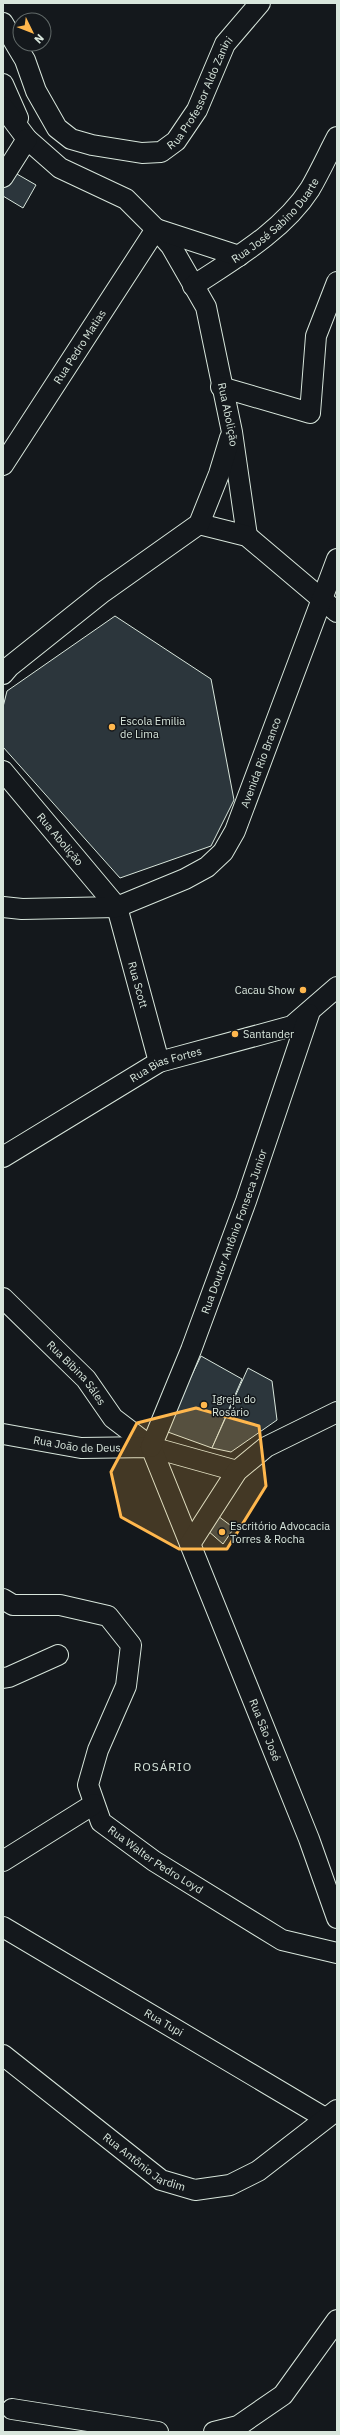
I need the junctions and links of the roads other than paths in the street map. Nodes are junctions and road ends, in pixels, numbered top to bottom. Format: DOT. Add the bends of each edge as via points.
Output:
graph roads {
  1 [pos="260,3"];
  2 [pos="3,23"];
  3 [pos="3,84"];
  4 [pos="3,107"];
  5 [pos="337,137"];
  6 [pos="27,139"];
  7 [pos="3,176"];
  8 [pos="156,229"];
  9 [pos="239,256"];
  10 [pos="337,282"];
  11 [pos="193,286"];
  12 [pos="221,387"];
  13 [pos="232,432"];
  14 [pos="3,465"];
  15 [pos="199,524"];
  16 [pos="247,536"];
  17 [pos="337,559"];
  18 [pos="321,601"];
  19 [pos="337,612"];
  20 [pos="3,674"];
  21 [pos="3,771"];
  22 [pos="3,907"];
  23 [pos="117,907"];
  24 [pos="336,990"];
  25 [pos="309,1014"];
  26 [pos="159,1062"];
  27 [pos="3,1157"];
  28 [pos="3,1298"];
  29 [pos="337,1412"];
  30 [pos="3,1434"];
  31 [pos="151,1447"];
  32 [pos="237,1471"];
  33 [pos="190,1544"];
  34 [pos="3,1599"];
  35 [pos="58,1655"];
  36 [pos="3,1678"];
  37 [pos="94,1804"];
  38 [pos="3,1861"];
  39 [pos="337,1918"];
  40 [pos="3,1927"];
  41 [pos="337,1953"];
  42 [pos="3,2055"];
  43 [pos="337,2100"];
  44 [pos="307,2108"];
  45 [pos="331,2114"];
  46 [pos="337,2320"];
  47 [pos="12,2409"];
  48 [pos="158,2432"];
  49 [pos="214,2432"];
  1 -- 2 [label="street, Rua Professor Aldo Zanini" via="225,44 197,110 176,141 161,152 142,153 92,145 71,139 57,128 36,91 25,60"];
  3 -- 6 [label="street"];
  4 -- 6 [label="street"];
  5 -- 9 [label="street, Rua José Sabino Duarte" via="310,189 288,217"];
  6 -- 7 [label="street"];
  6 -- 8 [label="street, Rua Abolição" via="60,168 126,199"];
  8 -- 9 [label="street"];
  8 -- 11 [label="street, Rua Abolição" via="170,246"];
  8 -- 14 [label="street, Rua Pedro Matias"];
  9 -- 11 [label="street, Rua José Sabino Duarte"];
  10 -- 12 [label="street" via="316,336 310,413"];
  11 -- 12 [label="street, Rua Abolição" via="206,307"];
  12 -- 13 [label="street, Rua Abolição"];
  13 -- 15 [label="street, Rua Abolição"];
  13 -- 16 [label="street"];
  15 -- 16 [label="street"];
  15 -- 20 [label="street" via="103,592"];
  16 -- 18 [label="street"];
  17 -- 18 [label="street, Avenida Rio Branco"];
  18 -- 19 [label="street"];
  18 -- 23 [label="street, Avenida Rio Branco" via="235,831 223,852 207,867"];
  21 -- 23 [label="street, Rua Abolição"];
  22 -- 23 [label="street"];
  23 -- 26 [label="street, Rua Scott"];
  24 -- 25 [label="street, Rua Bias Fortes"];
  25 -- 26 [label="street, Rua Bias Fortes" via="292,1026"];
  25 -- 31 [label="street, Rua Doutor Antônio Fonseca Junior" via="246,1201 191,1350"];
  26 -- 27 [label="street, Rua Bias Fortes"];
  28 -- 31 [label="street, Rua Bibina Sáles" via="86,1379 113,1418"];
  29 -- 32 [label="street" via="266,1446"];
  30 -- 31 [label="street, Rua João de Deus" via="81,1448"];
  31 -- 32 [label="street"];
  31 -- 33 [label="street, Rua São José"];
  32 -- 33 [label="street"];
  33 -- 39 [label="street, Rua São José"];
  34 -- 37 [label="street, Rua Walter Pedro Loyd" via="13,1605 60,1605 108,1616 131,1645 126,1686 98,1750 88,1785"];
  35 -- 36 [label="street"];
  37 -- 38 [label="street"];
  37 -- 41 [label="street, Rua Walter Pedro Loyd" via="101,1822 154,1861 282,1940"];
  40 -- 44 [label="street, Rua Tupi"];
  42 -- 45 [label="street, Rua Antônio Jardim" via="162,2180 195,2190 230,2185 258,2171"];
  43 -- 44 [label="street" via="331,2104"];
  44 -- 45 [label="street, Rua Tupi"];
  46 -- 49 [label="street" via="283,2394 238,2426"];
  47 -- 48 [label="street"];
}
